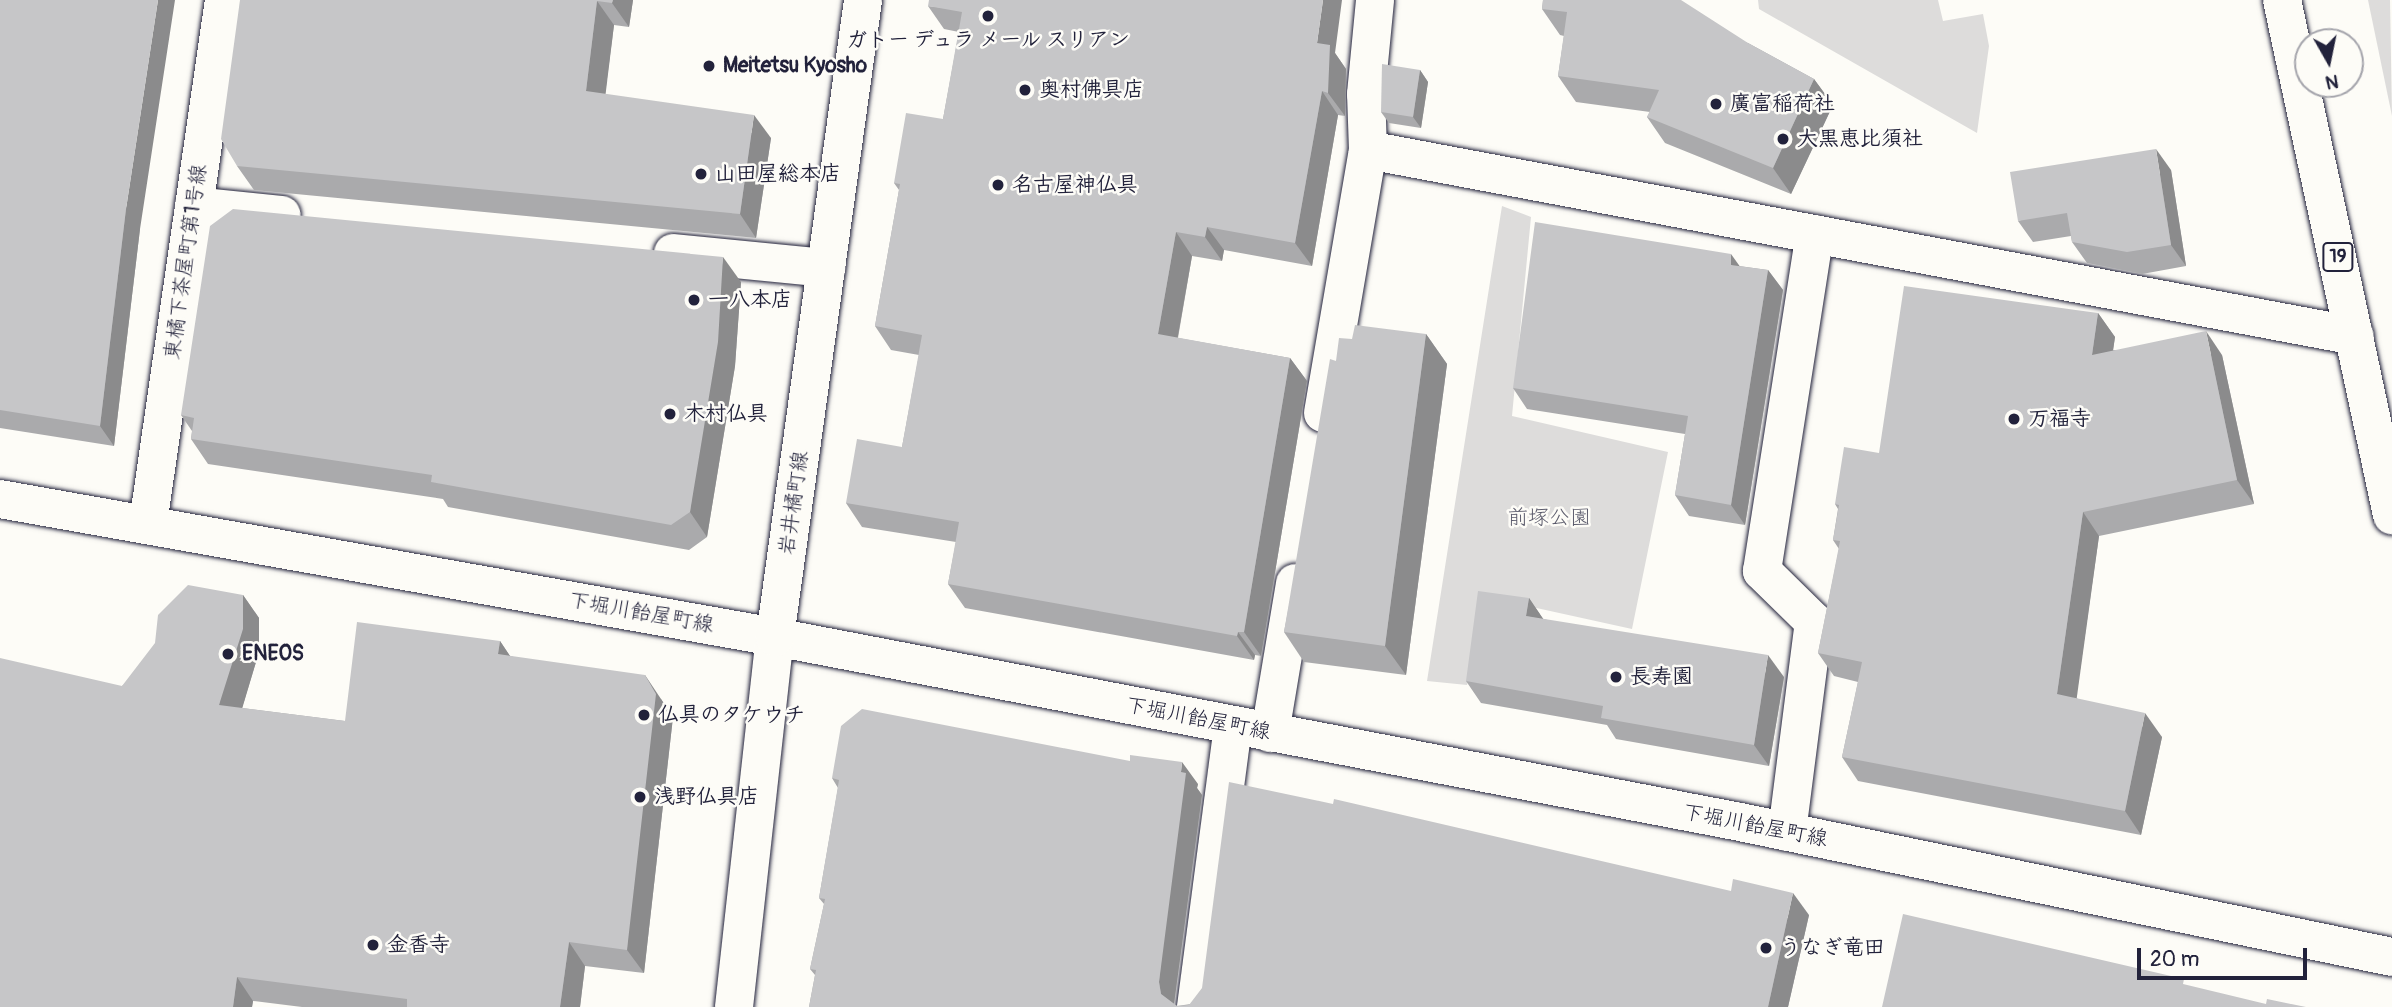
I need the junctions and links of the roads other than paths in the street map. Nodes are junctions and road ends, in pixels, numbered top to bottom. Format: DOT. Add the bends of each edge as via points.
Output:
graph roads {
  1 [pos="224,0"];
  2 [pos="863,0"];
  3 [pos="1375,0"];
  4 [pos="2282,0"];
  5 [pos="1368,150"];
  6 [pos="194,206"];
  7 [pos="318,218"];
  8 [pos="1815,234"];
  9 [pos="634,249"];
  10 [pos="826,268"];
  11 [pos="2355,336"];
  12 [pos="1318,443"];
  13 [pos="0,499"];
  14 [pos="2392,515"];
  15 [pos="148,524"];
  16 [pos="1300,554"];
  17 [pos="775,637"];
  18 [pos="1233,726"];
  19 [pos="1270,733"];
  20 [pos="1787,832"];
  21 [pos="2392,957"];
  22 [pos="734,1007"];
  23 [pos="1196,1007"];
  1 -- 6 [label="main road, 東橘下茶屋町第1号線"];
  2 -- 10 [label="main road, 岩井橘町線"];
  3 -- 5 [label="main road" via="1366,94"];
  4 -- 11 [label="main road, 19"];
  5 -- 8 [label="main road"];
  5 -- 12 [label="main road"];
  6 -- 7 [label="main road"];
  6 -- 15 [label="main road, 東橘下茶屋町第1号線"];
  8 -- 11 [label="main road"];
  8 -- 20 [label="main road" via="1762,571 1814,622"];
  9 -- 10 [label="main road"];
  10 -- 17 [label="main road, 岩井橘町線"];
  11 -- 14 [label="main road, 19"];
  13 -- 15 [label="main road, 下堀川飴屋町線"];
  15 -- 17 [label="main road, 下堀川飴屋町線"];
  16 -- 19 [label="main road"];
  17 -- 18 [label="main road, 下堀川飴屋町線"];
  17 -- 22 [label="main road, 岩井橘町線"];
  18 -- 19 [label="main road, 下堀川飴屋町線"];
  18 -- 23 [label="main road"];
  19 -- 20 [label="main road, 下堀川飴屋町線"];
  20 -- 21 [label="main road, 下堀川飴屋町線"];
}
